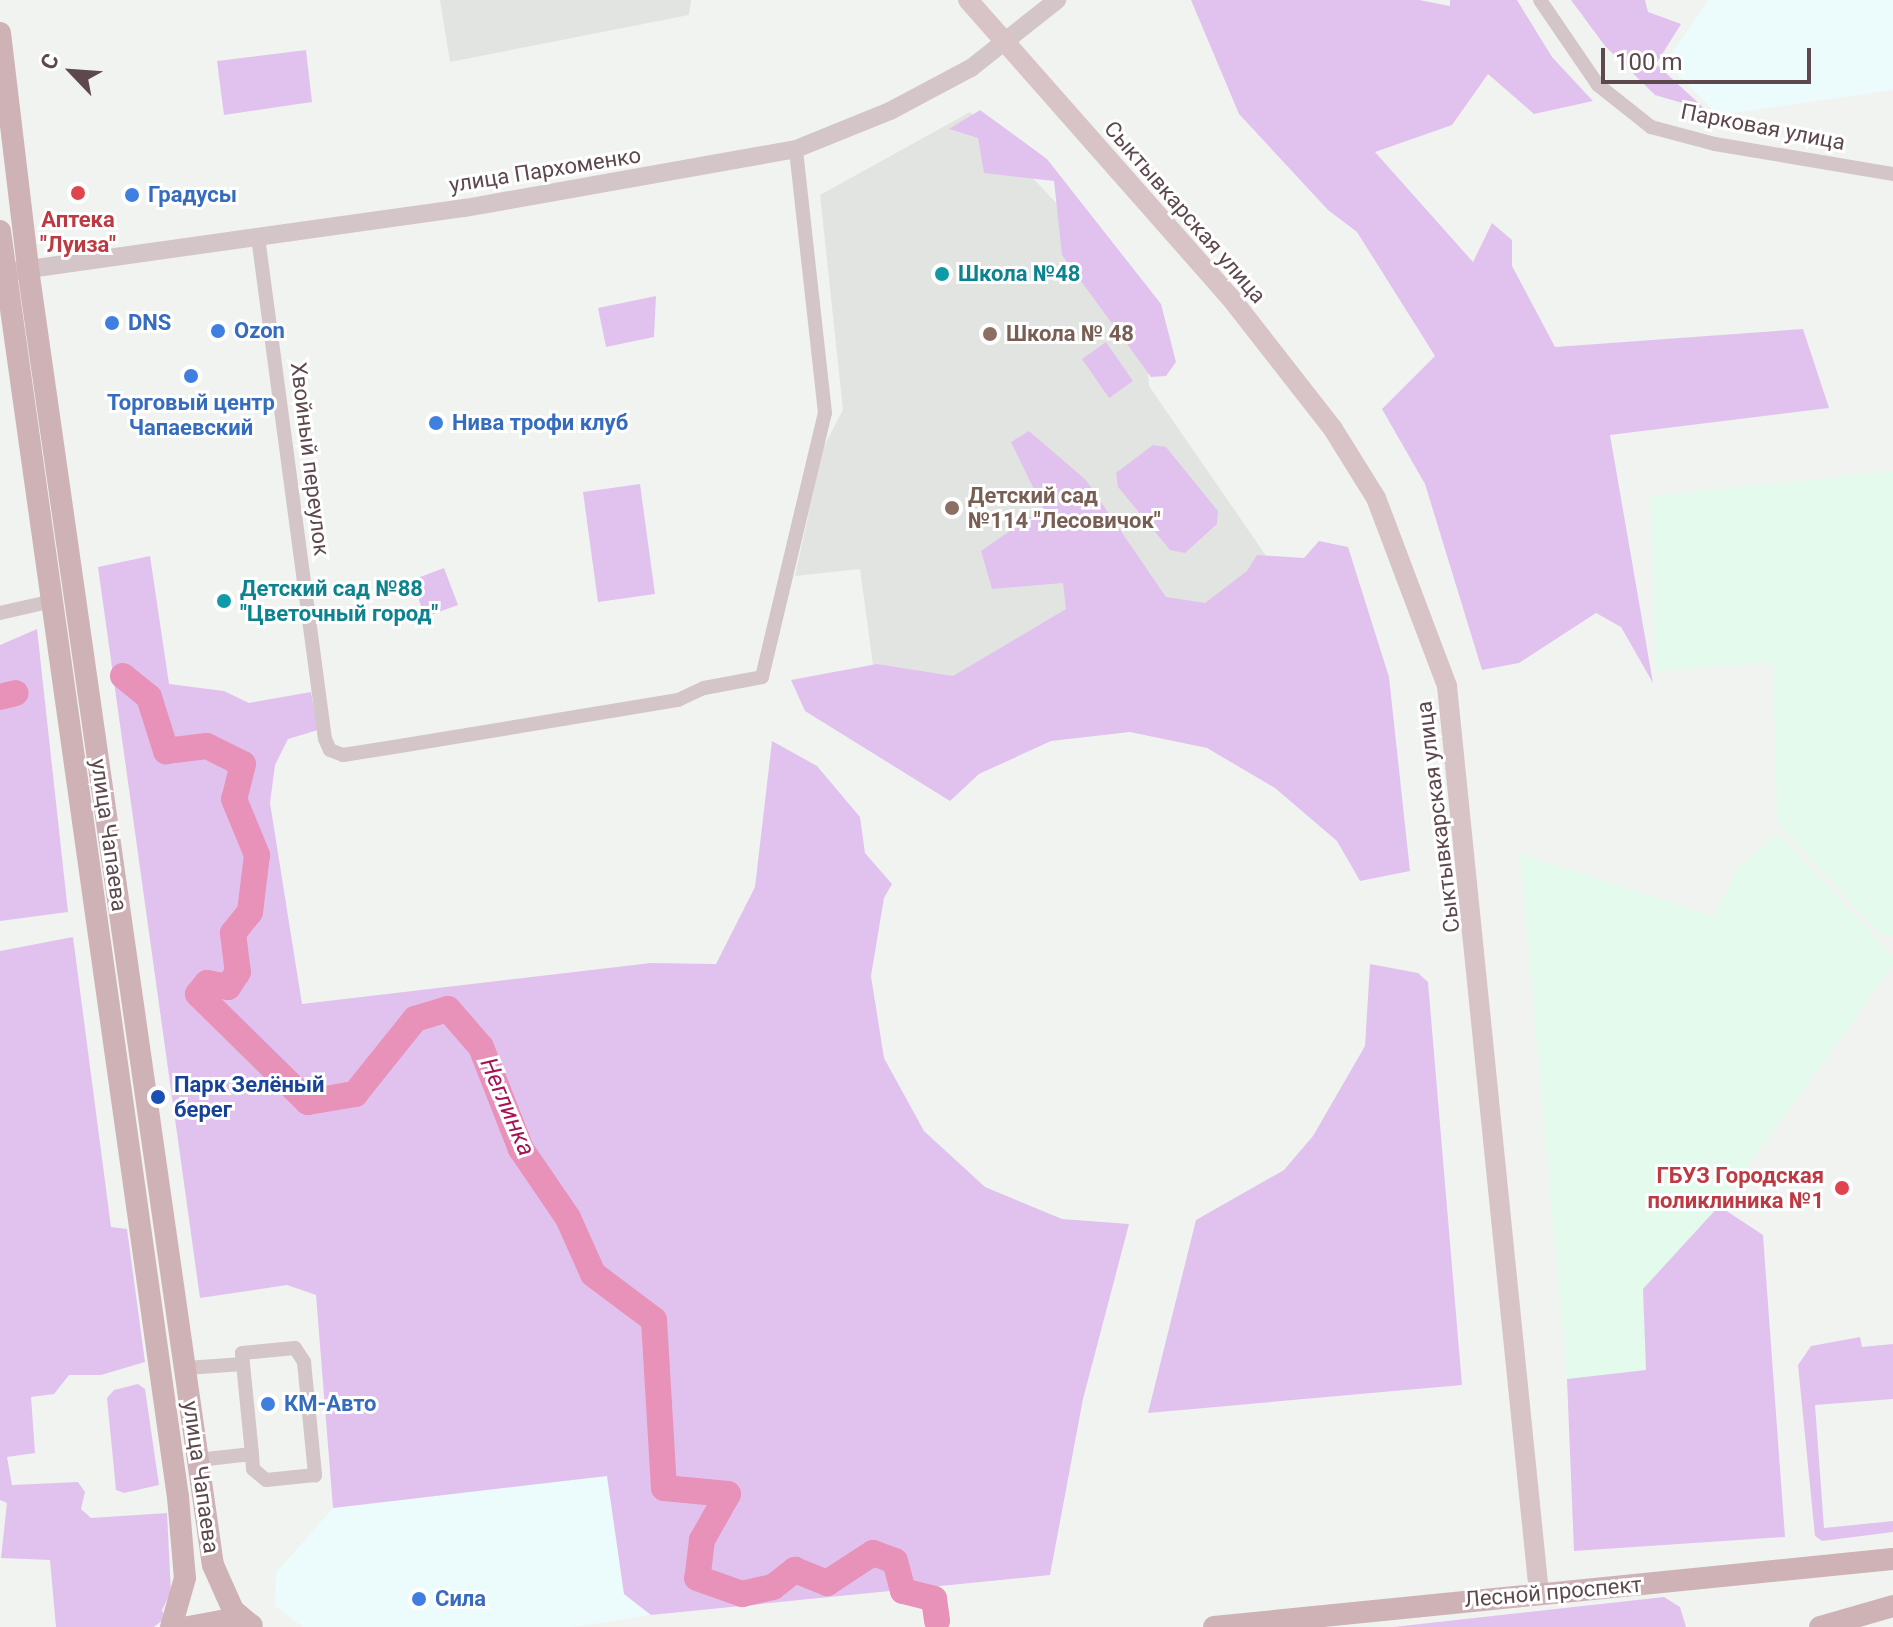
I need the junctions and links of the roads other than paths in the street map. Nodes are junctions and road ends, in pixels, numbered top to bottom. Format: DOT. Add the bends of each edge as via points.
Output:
graph roads {
  1 [pos="968,0"];
  2 [pos="1057,0"];
  3 [pos="1540,0"];
  4 [pos="0,33"];
  5 [pos="1005,42"];
  6 [pos="796,149"];
  7 [pos="1893,174"];
  8 [pos="0,231"];
  9 [pos="258,237"];
  10 [pos="11,271"];
  11 [pos="53,601"];
  12 [pos="0,613"];
  13 [pos="243,1364"];
  14 [pos="186,1368"];
  15 [pos="252,1454"];
  16 [pos="198,1460"];
  17 [pos="1893,1559"];
  18 [pos="1539,1593"];
  19 [pos="1893,1606"];
  20 [pos="1391,1608"];
  21 [pos="254,1626"];
  22 [pos="171,1627"];
  23 [pos="188,1627"];
  24 [pos="1214,1627"];
  25 [pos="1377,1627"];
  26 [pos="1820,1627"];
  1 -- 5 [label="main road, Сыктывкарская улица"];
  2 -- 5 [label="street, улица Пархоменко"];
  3 -- 7 [label="street, Парковая улица" via="1598,85 1651,127 1715,144"];
  4 -- 10 [label="main road, улица Чапаева"];
  5 -- 6 [label="street, улица Пархоменко" via="971,68 890,111"];
  5 -- 18 [label="main road, Сыктывкарская улица" via="1230,297 1333,429 1376,498 1447,686"];
  6 -- 9 [label="street, улица Пархоменко" via="465,208"];
  6 -- 9 [label="street, Хвойный переулок" via="825,413 762,677 704,688 678,700 406,745 343,755 330,750 325,739"];
  8 -- 10 [label="main road, улица Чапаева"];
  9 -- 10 [label="street, улица Пархоменко"];
  10 -- 11 [label="main road, улица Чапаева"];
  10 -- 14 [label="main road, улица Чапаева"];
  11 -- 12 [label="street"];
  11 -- 22 [label="main road, улица Чапаева" via="178,1497 185,1578"];
  13 -- 14 [label="street"];
  13 -- 15 [label="street"];
  13 -- 15 [label="street" via="242,1353 295,1348 304,1362 315,1475 266,1480 253,1469"];
  14 -- 16 [label="main road, улица Чапаева"];
  15 -- 16 [label="street"];
  16 -- 21 [label="main road, улица Чапаева" via="213,1565 233,1610"];
  17 -- 18 [label="main road, Лесной проспект"];
  18 -- 20 [label="main road, Лесной проспект"];
  19 -- 26 [label="main road"];
  20 -- 24 [label="main road, Лесной проспект"];
  20 -- 25 [label="main road"];
  21 -- 23 [label="main road" via="222,1621"];
}
